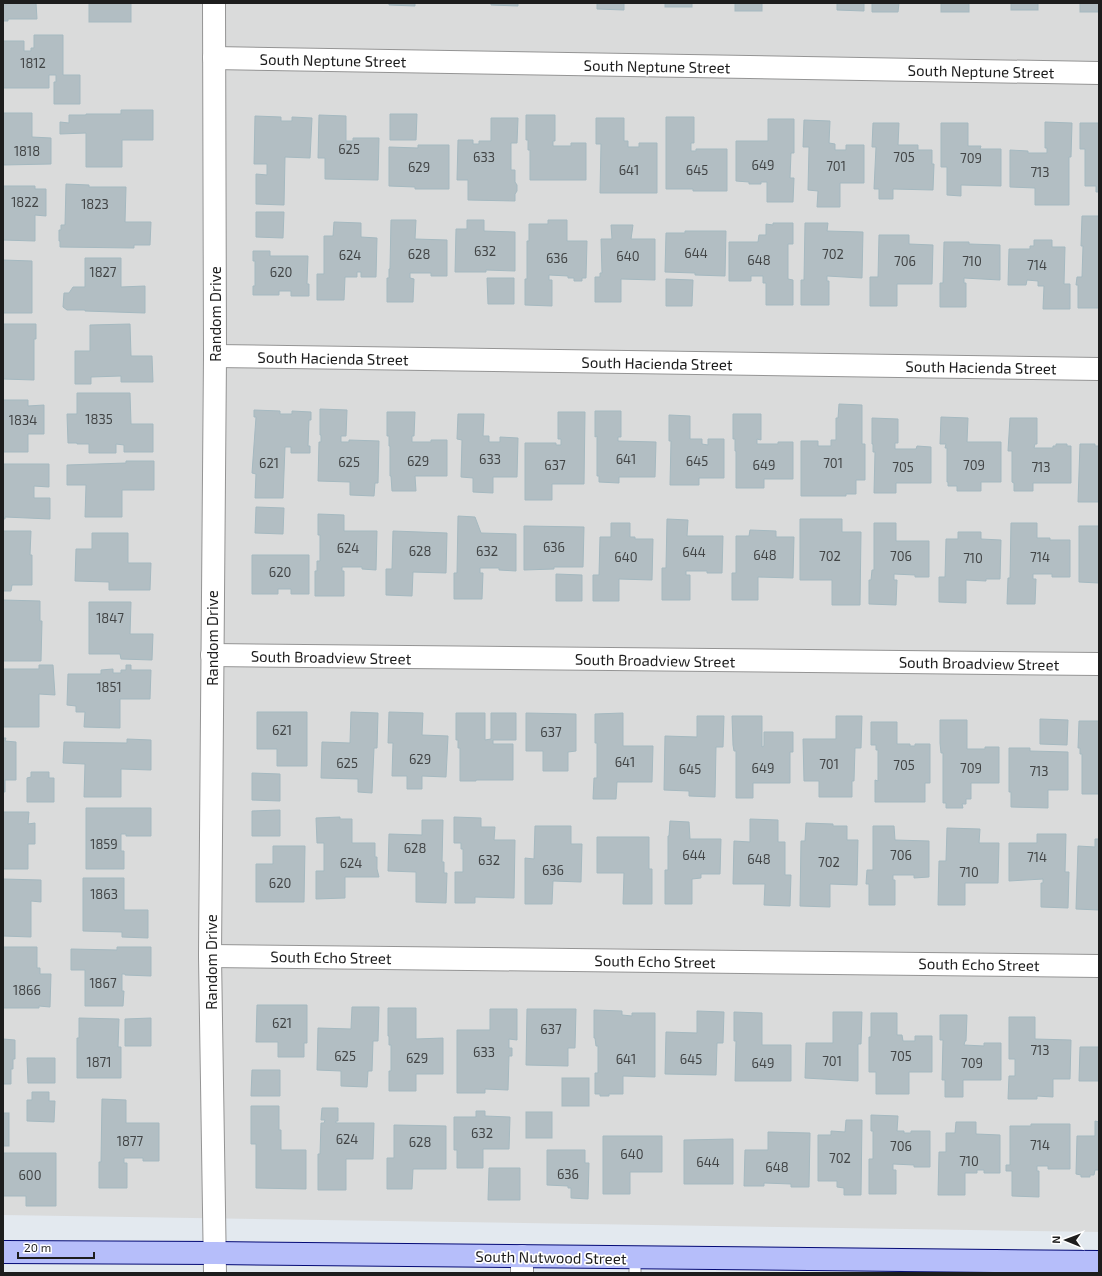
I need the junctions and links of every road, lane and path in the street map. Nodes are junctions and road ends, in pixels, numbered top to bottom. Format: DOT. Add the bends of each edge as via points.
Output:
graph roads {
  1 [pos="214,3"];
  2 [pos="214,58"];
  3 [pos="1099,73"];
  4 [pos="215,356"];
  5 [pos="1099,369"];
  6 [pos="212,655"];
  7 [pos="1099,664"];
  8 [pos="210,956"];
  9 [pos="1099,966"];
  10 [pos="3,1252"];
  11 [pos="1099,1262"];
  12 [pos="215,1263"];
  13 [pos="522,1265"];
  14 [pos="635,1265"];
  1 -- 2 [label="street, Random Drive"];
  2 -- 3 [label="street, South Neptune Street"];
  2 -- 4 [label="street, Random Drive"];
  4 -- 5 [label="street, South Hacienda Street"];
  4 -- 6 [label="street, Random Drive"];
  6 -- 7 [label="street, South Broadview Street"];
  6 -- 8 [label="street, Random Drive"];
  8 -- 9 [label="street, South Echo Street"];
  8 -- 12 [label="street, Random Drive"];
  10 -- 12 [label="street, South Nutwood Street"];
  11 -- 14 [label="street, South Nutwood Street"];
  12 -- 13 [label="street, South Nutwood Street"];
  13 -- 14 [label="street, South Nutwood Street"];
}
